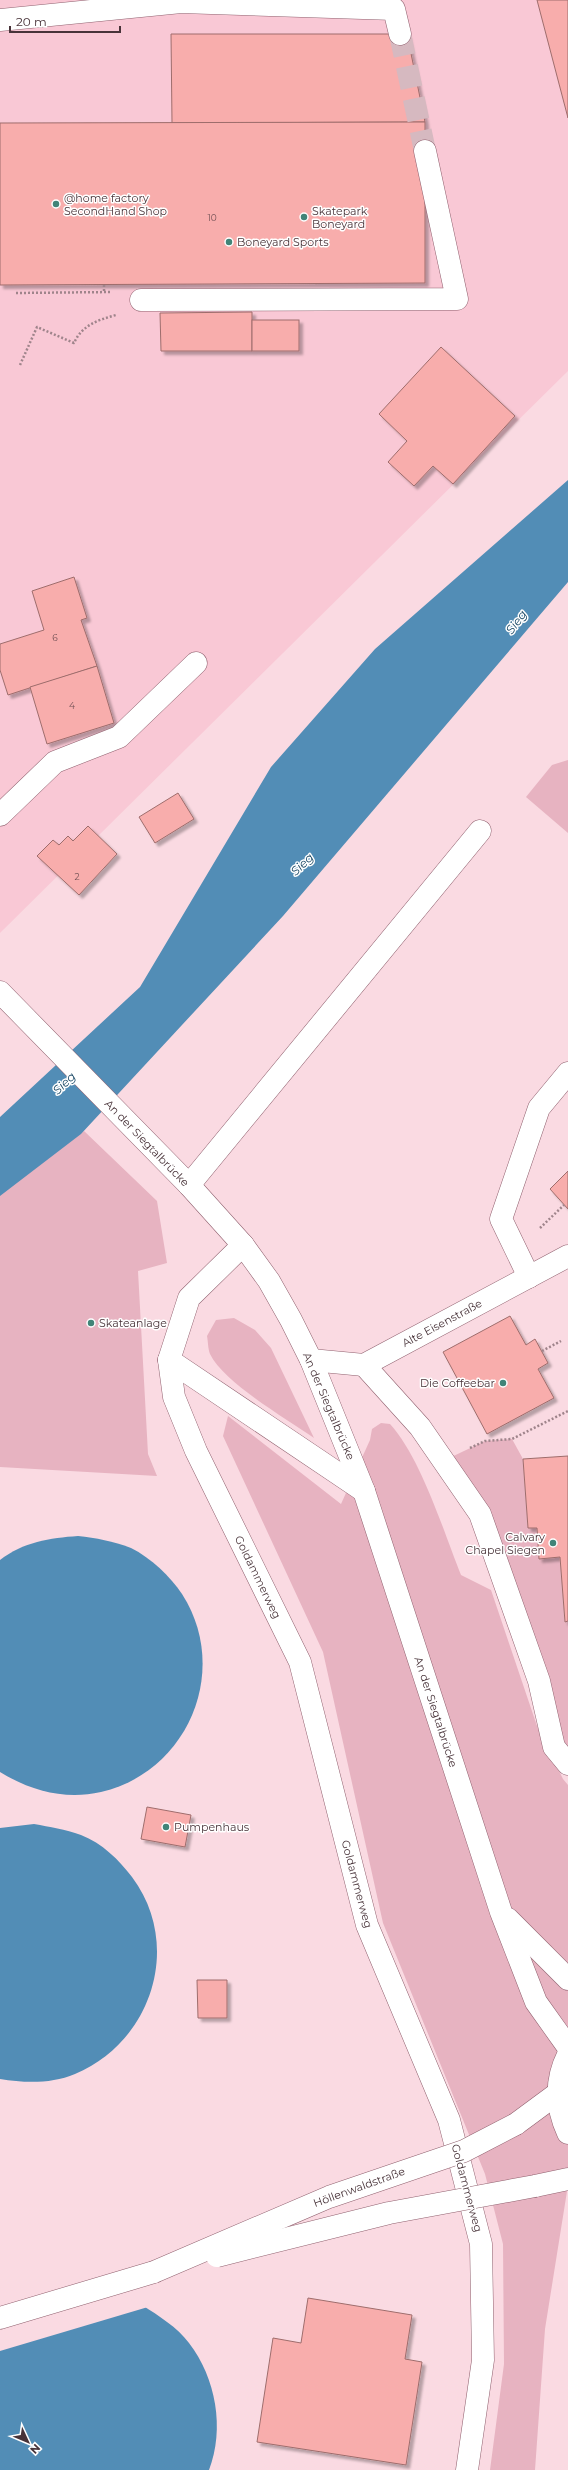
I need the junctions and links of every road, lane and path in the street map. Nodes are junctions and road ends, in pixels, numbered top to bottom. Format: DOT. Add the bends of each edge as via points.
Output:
graph roads {
  1 [pos="0,20"];
  2 [pos="400,34"];
  3 [pos="425,151"];
  4 [pos="104,285"];
  5 [pos="104,292"];
  6 [pos="16,293"];
  7 [pos="141,300"];
  8 [pos="77,336"];
  9 [pos="20,365"];
  10 [pos="196,663"];
  11 [pos="0,815"];
  12 [pos="480,831"];
  13 [pos="0,992"];
  14 [pos="568,1073"];
  15 [pos="189,1185"];
  16 [pos="242,1245"];
  17 [pos="568,1256"];
  18 [pos="529,1277"];
  19 [pos="561,1341"];
  20 [pos="542,1351"];
  21 [pos="169,1360"];
  22 [pos="311,1360"];
  23 [pos="364,1365"];
  24 [pos="568,1411"];
  25 [pos="443,1461"];
  26 [pos="364,1491"];
  27 [pos="568,1764"];
  28 [pos="501,1912"];
  29 [pos="568,1979"];
  30 [pos="568,2047"];
  31 [pos="568,2055"];
  32 [pos="558,2093"];
  33 [pos="568,2133"];
  34 [pos="568,2179"];
  35 [pos="154,2272"];
  36 [pos="0,2318"];
  37 [pos="468,2470"];
  1 -- 2 [label="street" via="181,2 394,9"];
  3 -- 7 [label="street" via="457,299"];
  4 -- 5 [label="path"];
  5 -- 6 [label="path"];
  5 -- 7 [label="path" via="141,292"];
  8 -- 9 [label="path" via="74,342 37,327"];
  10 -- 11 [label="street" via="119,737 55,762"];
  12 -- 15 [label="street"];
  13 -- 15 [label="street, An der Siegtalbrücke"];
  14 -- 18 [label="street" via="539,1108 501,1219"];
  15 -- 16 [label="street, An der Siegtalbrücke"];
  16 -- 21 [label="street, Goldammerweg" via="189,1298"];
  16 -- 22 [label="street, An der Siegtalbrücke" via="269,1281"];
  17 -- 18 [label="street, Alte Eisenstraße"];
  18 -- 23 [label="street, Alte Eisenstraße"];
  19 -- 20 [label="path"];
  21 -- 26 [label="street"];
  21 -- 37 [label="street, Goldammerweg" via="174,1397 196,1450 300,1662 367,1925 449,2120 481,2244 483,2360"];
  22 -- 23 [label="street"];
  22 -- 26 [label="street, An der Siegtalbrücke"];
  23 -- 25 [label="street" via="420,1427"];
  24 -- 25 [label="path" via="512,1439 485,1441"];
  25 -- 27 [label="street" via="480,1514 539,1681 554,1747"];
  26 -- 28 [label="street, An der Siegtalbrücke"];
  28 -- 29 [label="street, An der Siegtalbrücke"];
  28 -- 30 [label="street, An der Siegtalbrücke" via="536,2002"];
  31 -- 32 [label="street" via="559,2078"];
  32 -- 33 [label="street" via="561,2118"];
  32 -- 35 [label="street, Höllenwaldstraße, bridge" via="516,2124 464,2151 329,2196"];
  34 -- 35 [label="street, Höllenwaldstraße, bridge" via="389,2213"];
  35 -- 36 [label="street, Höllenwaldstraße"];
}
